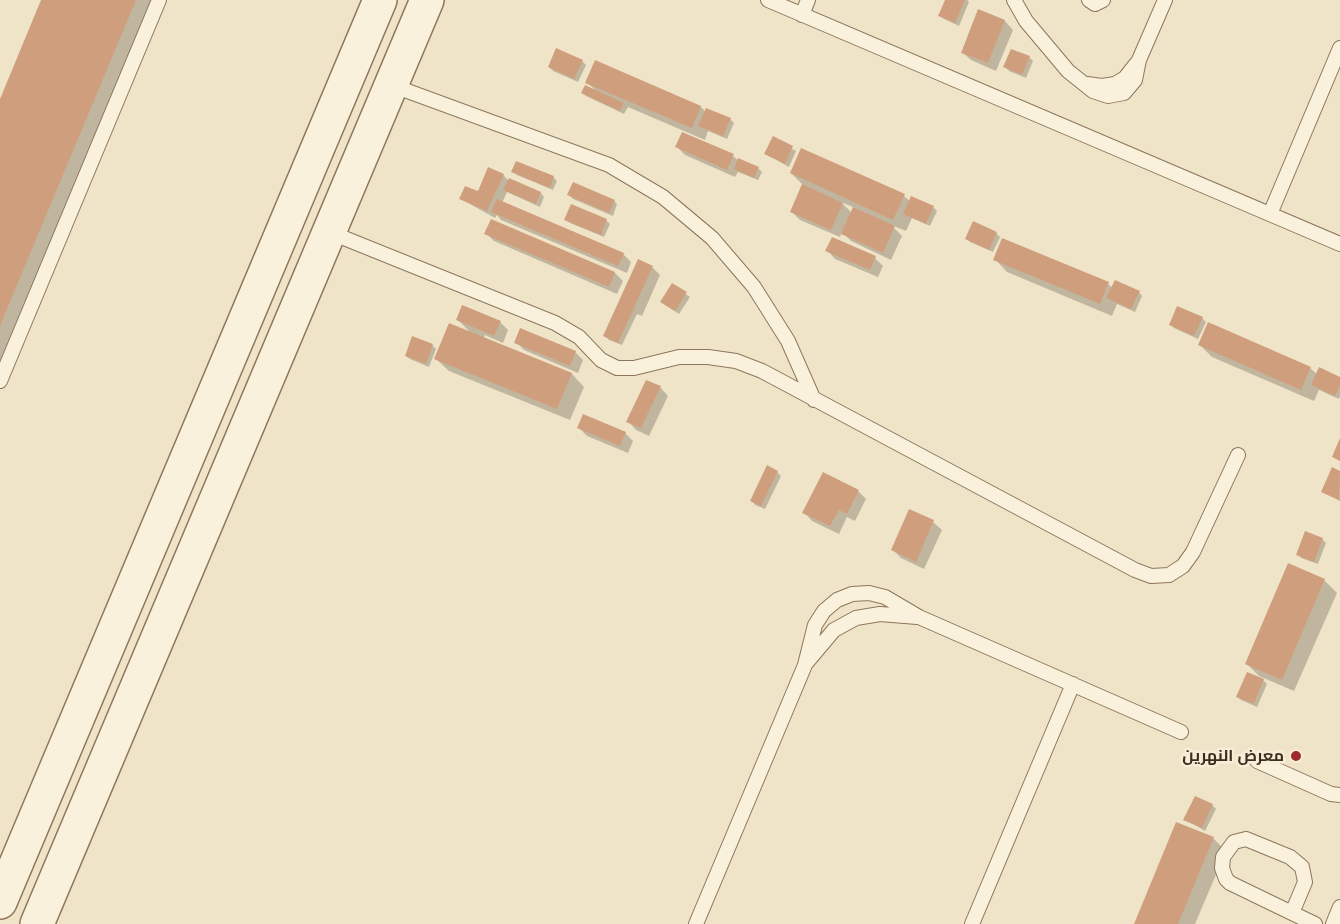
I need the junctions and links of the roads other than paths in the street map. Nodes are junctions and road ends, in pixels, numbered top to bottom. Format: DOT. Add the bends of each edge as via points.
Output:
graph roads {
  1 [pos="159,0"];
  2 [pos="380,0"];
  3 [pos="427,0"];
  4 [pos="768,0"];
  5 [pos="808,0"];
  6 [pos="1014,0"];
  7 [pos="1089,0"];
  8 [pos="1102,0"];
  9 [pos="1165,0"];
  10 [pos="802,15"];
  11 [pos="1340,48"];
  12 [pos="391,85"];
  13 [pos="1270,214"];
  14 [pos="329,232"];
  15 [pos="1340,244"];
  16 [pos="0,381"];
  17 [pos="814,400"];
  18 [pos="1238,455"];
  19 [pos="176,484"];
  20 [pos="214,504"];
  21 [pos="919,617"];
  22 [pos="805,665"];
  23 [pos="1073,684"];
  24 [pos="1181,732"];
  25 [pos="1257,761"];
  26 [pos="1337,798"];
  27 [pos="0,902"];
  28 [pos="1340,907"];
  29 [pos="1292,914"];
  30 [pos="37,924"];
  31 [pos="696,924"];
  32 [pos="972,924"];
  33 [pos="1315,924"];
  34 [pos="1333,924"];
  1 -- 16 [label="lane"];
  2 -- 19 [label="street"];
  3 -- 12 [label="street"];
  4 -- 10 [label="lane"];
  5 -- 10 [label="lane"];
  6 -- 9 [label="lane" via="1061,64 1084,84 1102,86 1125,78 1139,60"];
  7 -- 8 [label="lane" via="1095,4"];
  10 -- 13 [label="lane"];
  11 -- 13 [label="lane"];
  12 -- 14 [label="street"];
  12 -- 17 [label="lane" via="609,165 663,197 712,238 754,287 788,341"];
  13 -- 15 [label="lane"];
  14 -- 17 [label="lane" via="555,322 601,360 617,368 679,357 736,361"];
  14 -- 20 [label="street"];
  17 -- 18 [label="lane" via="1151,576 1169,574 1183,566"];
  19 -- 20 [label="street" via="178,501 191,512 208,510"];
  19 -- 27 [label="street"];
  20 -- 30 [label="street"];
  21 -- 22 [label="lane" via="880,614 855,618 834,630"];
  21 -- 22 [label="lane" via="885,597 868,593 837,600 815,625"];
  21 -- 23 [label="lane"];
  22 -- 31 [label="lane"];
  23 -- 24 [label="lane"];
  23 -- 32 [label="lane"];
  25 -- 26 [label="lane"];
  28 -- 34 [label="lane"];
  29 -- 29 [label="lane" via="1226,879 1221,862 1230,846 1240,840 1252,840 1299,863 1305,882"];
  29 -- 33 [label="lane"];
}
